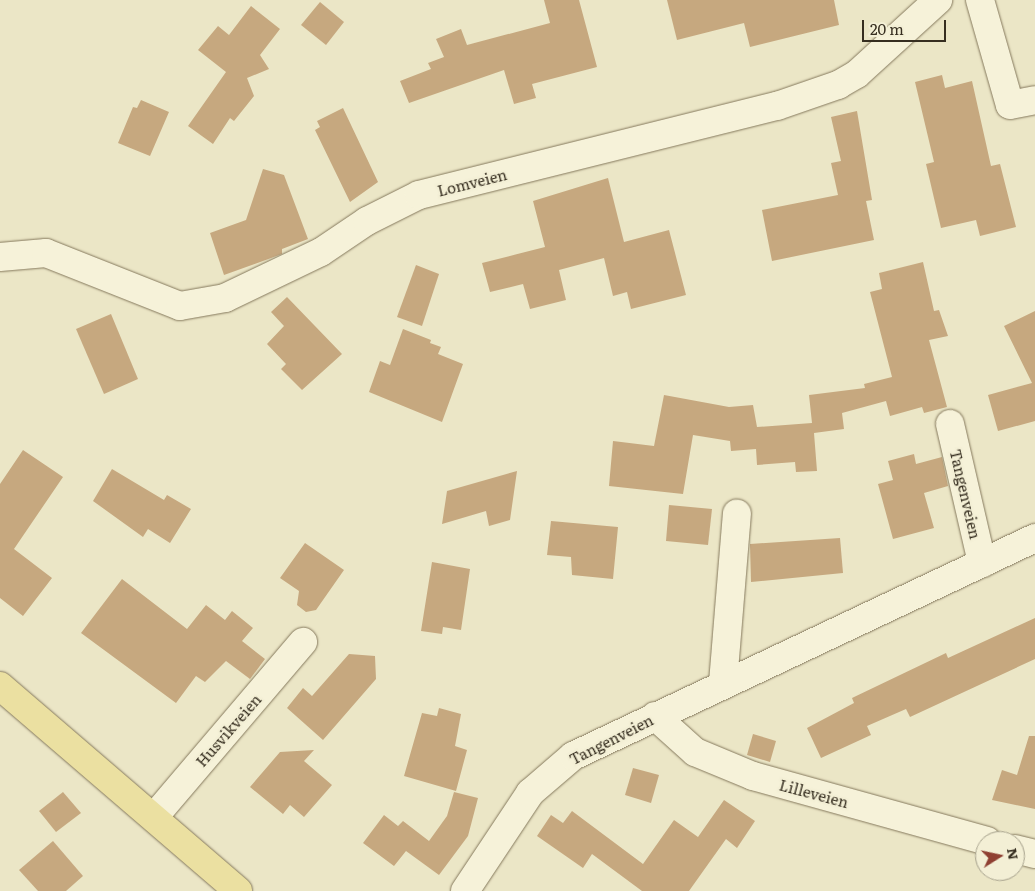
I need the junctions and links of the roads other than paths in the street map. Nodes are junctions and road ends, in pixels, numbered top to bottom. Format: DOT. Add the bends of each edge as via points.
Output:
graph roads {
  1 [pos="938,0"];
  2 [pos="980,0"];
  3 [pos="1035,100"];
  4 [pos="0,257"];
  5 [pos="950,424"];
  6 [pos="737,514"];
  7 [pos="1035,538"];
  8 [pos="982,563"];
  9 [pos="303,642"];
  10 [pos="723,683"];
  11 [pos="0,686"];
  12 [pos="655,716"];
  13 [pos="154,817"];
  14 [pos="975,838"];
  15 [pos="235,890"];
  16 [pos="465,891"];
  1 -- 4 [label="street, Lomveien" via="857,74 838,85 777,106 419,196 367,222 321,252 225,298 180,306 46,254"];
  2 -- 3 [label="street" via="1010,105"];
  5 -- 8 [label="street, Tangenveien"];
  6 -- 10 [label="street"];
  7 -- 8 [label="street, Tangenveien"];
  8 -- 10 [label="street, Tangenveien"];
  9 -- 13 [label="street, Husvikveien"];
  10 -- 12 [label="street, Tangenveien"];
  11 -- 13 [label="main road"];
  12 -- 14 [label="street, Lilleveien" via="695,752 753,776"];
  12 -- 16 [label="street, Tangenveien" via="573,756 556,769 530,793"];
  13 -- 15 [label="main road"];
}
